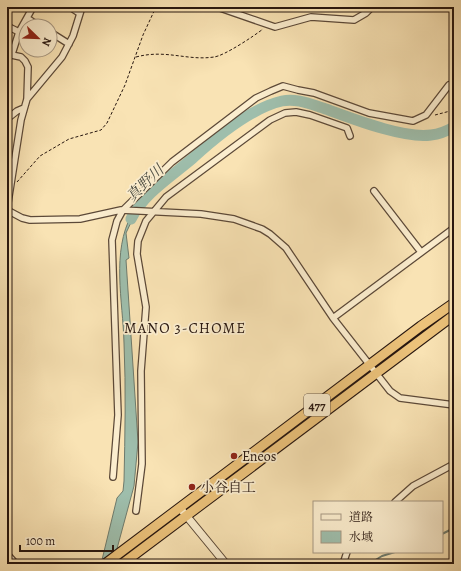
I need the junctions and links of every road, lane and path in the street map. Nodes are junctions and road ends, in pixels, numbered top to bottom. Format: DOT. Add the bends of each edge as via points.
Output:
graph roads {
  1 [pos="33,7"];
  2 [pos="70,7"];
  3 [pos="82,7"];
  4 [pos="156,7"];
  5 [pos="217,7"];
  6 [pos="372,7"];
  7 [pos="79,13"];
  8 [pos="27,18"];
  9 [pos="268,25"];
  10 [pos="7,26"];
  11 [pos="18,32"];
  12 [pos="18,34"];
  13 [pos="58,37"];
  14 [pos="69,44"];
  15 [pos="9,55"];
  16 [pos="136,57"];
  17 [pos="449,85"];
  18 [pos="27,99"];
  19 [pos="24,108"];
  20 [pos="454,110"];
  21 [pos="426,115"];
  22 [pos="7,119"];
  23 [pos="350,136"];
  24 [pos="374,191"];
  25 [pos="10,192"];
  26 [pos="7,209"];
  27 [pos="125,210"];
  28 [pos="153,212"];
  29 [pos="454,228"];
  30 [pos="421,252"];
  31 [pos="454,303"];
  32 [pos="454,315"];
  33 [pos="332,318"];
  34 [pos="369,365"];
  35 [pos="376,372"];
  36 [pos="454,405"];
  37 [pos="454,464"];
  38 [pos="113,477"];
  39 [pos="396,501"];
  40 [pos="136,511"];
  41 [pos="183,512"];
  42 [pos="347,553"];
  43 [pos="8,556"];
  44 [pos="16,564"];
  45 [pos="105,564"];
  46 [pos="122,564"];
  47 [pos="226,564"];
  48 [pos="343,564"];
  1 -- 8 [label="street"];
  2 -- 7 [label="street"];
  3 -- 7 [label="street"];
  4 -- 16 [label="path" via="143,34"];
  5 -- 9 [label="street"];
  6 -- 9 [label="street" via="354,20 311,17 281,27"];
  7 -- 14 [label="street"];
  9 -- 16 [label="path" via="256,35 216,57 151,53"];
  10 -- 11 [label="street"];
  12 -- 15 [label="street"];
  13 -- 14 [label="street"];
  14 -- 18 [label="street" via="62,57"];
  15 -- 18 [label="street" via="26,61"];
  16 -- 25 [label="path" via="107,123 101,130 69,140 40,156"];
  17 -- 21 [label="street"];
  18 -- 19 [label="street"];
  19 -- 22 [label="street"];
  19 -- 25 [label="street"];
  20 -- 21 [label="path" via="439,115"];
  21 -- 27 [label="street" via="413,121 369,113 314,93 283,86 256,98 172,162"];
  23 -- 28 [label="street" via="347,128 310,114 285,113 249,135 172,193"];
  24 -- 30 [label="street"];
  25 -- 26 [label="street"];
  26 -- 27 [label="street" via="30,220 80,219"];
  27 -- 28 [label="street"];
  27 -- 38 [label="street" via="117,222 112,240 118,415"];
  28 -- 33 [label="street" via="201,214 234,219 270,234 286,248"];
  28 -- 40 [label="street" via="146,221 138,241 137,254 146,307 141,371 142,464"];
  29 -- 30 [label="street"];
  30 -- 33 [label="street"];
  31 -- 34 [label="highway, 477"];
  32 -- 35 [label="highway, 477"];
  33 -- 34 [label="street"];
  34 -- 35 [label="street"];
  34 -- 41 [label="highway, 477"];
  35 -- 36 [label="street" via="390,391 400,398"];
  35 -- 41 [label="highway, 477"];
  37 -- 39 [label="street" via="413,486"];
  41 -- 45 [label="highway, 477" via="134,542"];
  41 -- 46 [label="highway, 477"];
  41 -- 47 [label="street"];
  42 -- 48 [label="street"];
  43 -- 44 [label="street"];
}
